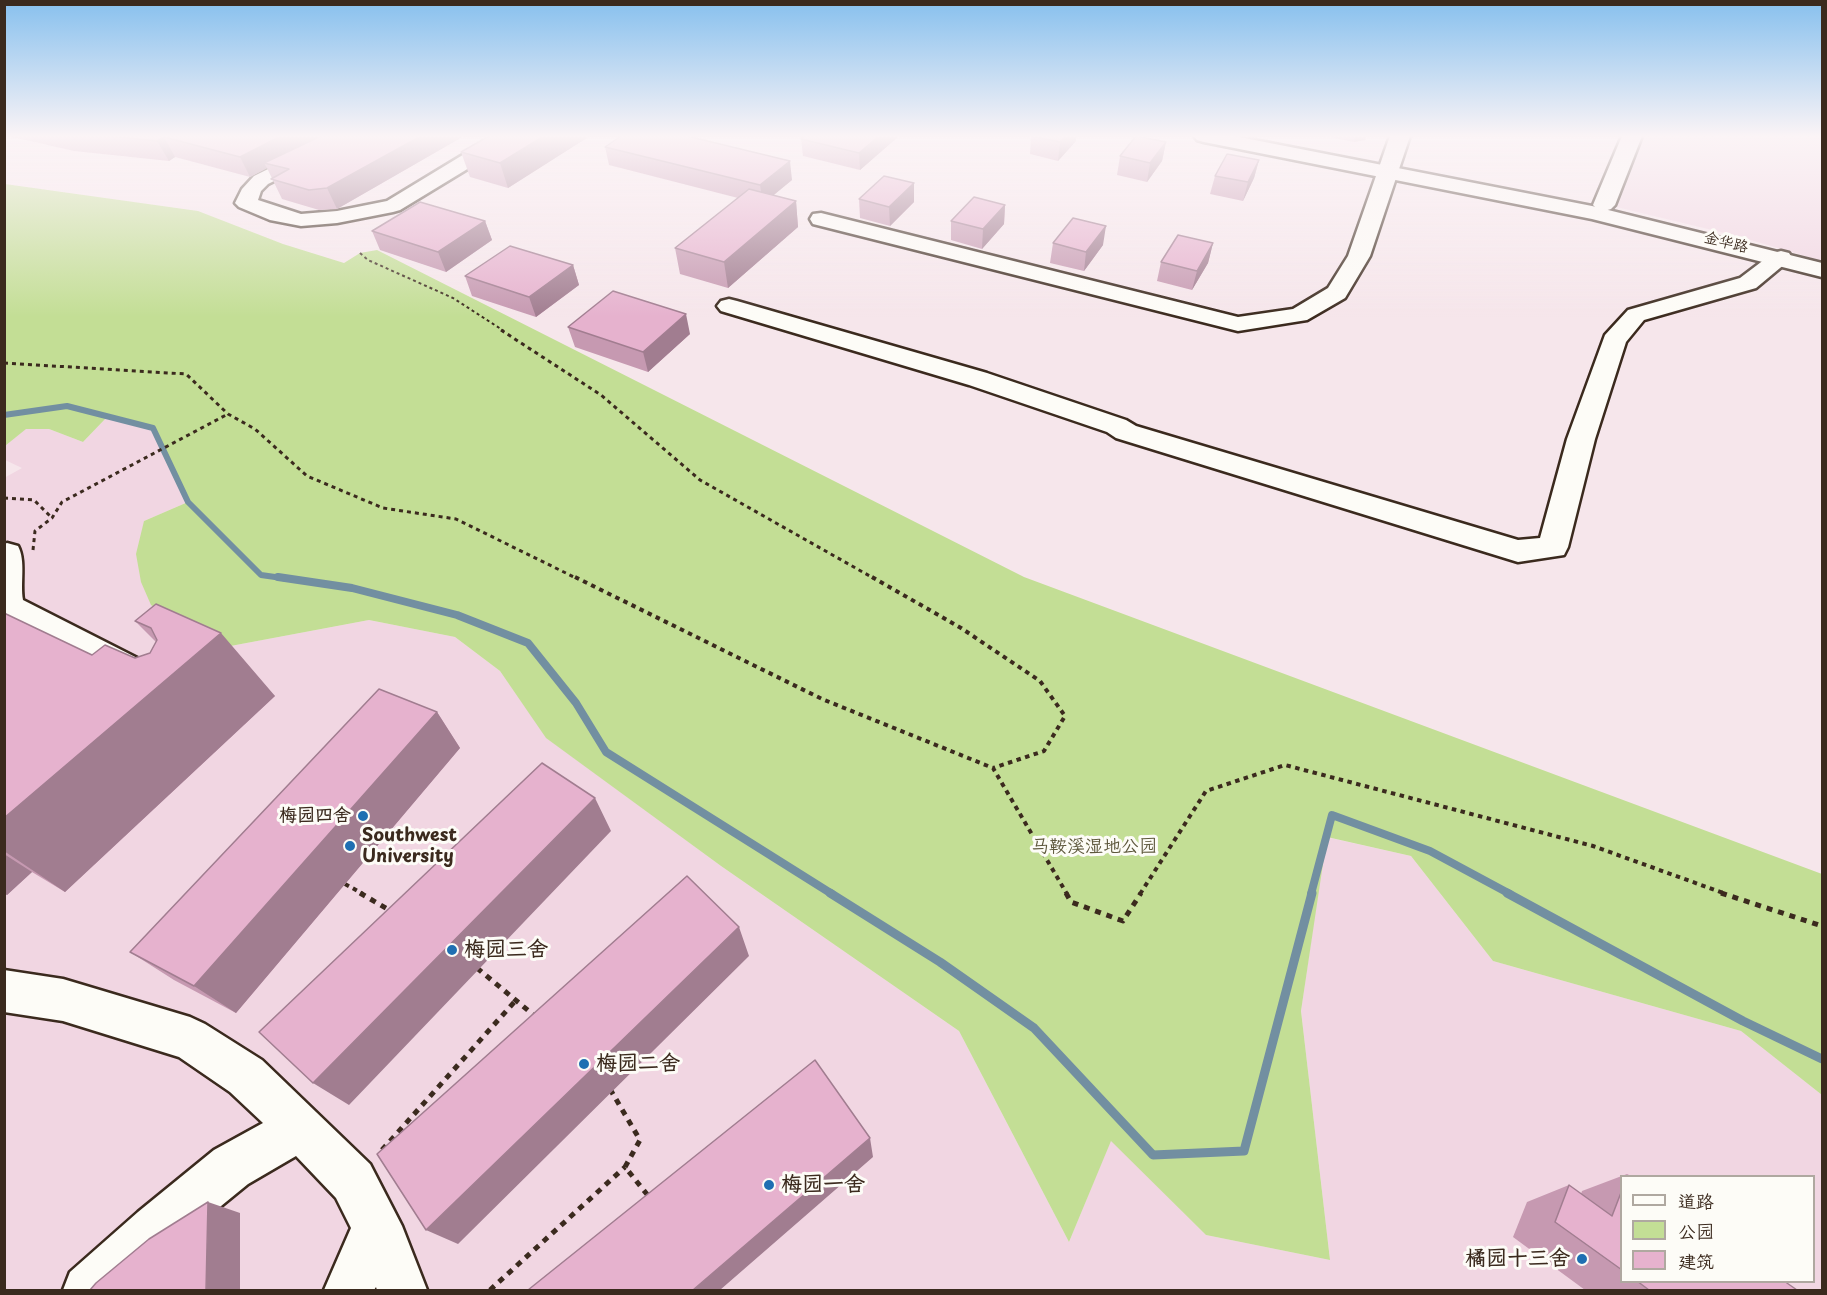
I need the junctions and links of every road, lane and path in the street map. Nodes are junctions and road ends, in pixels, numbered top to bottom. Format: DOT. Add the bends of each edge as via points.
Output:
graph roads {
  1 [pos="249,196"];
  2 [pos="409,196"];
  3 [pos="1379,196"];
  4 [pos="1524,196"];
  5 [pos="1554,196"];
  6 [pos="1607,196"];
  7 [pos="1604,205"];
  8 [pos="821,219"];
  9 [pos="360,253"];
  10 [pos="1781,258"];
  11 [pos="1822,261"];
  12 [pos="1822,270"];
  13 [pos="729,306"];
  14 [pos="4,363"];
  15 [pos="228,414"];
  16 [pos="4,498"];
  17 [pos="8,554"];
  18 [pos="166,687"];
  19 [pos="993,768"];
  20 [pos="345,884"];
  21 [pos="386,921"];
  22 [pos="1822,926"];
  23 [pos="470,963"];
  24 [pos="4,991"];
  25 [pos="517,999"];
  26 [pos="541,1022"];
  27 [pos="605,1084"];
  28 [pos="300,1128"];
  29 [pos="624,1167"];
  30 [pos="353,1181"];
  31 [pos="654,1204"];
  32 [pos="376,1228"];
  33 [pos="88,1290"];
  34 [pos="349,1290"];
  35 [pos="402,1290"];
  36 [pos="490,1290"];
  1 -- 2 [label="street" via="246,203 301,219 337,217 393,206"];
  3 -- 8 [label="street" via="1359,256 1337,293 1299,315 1238,324"];
  4 -- 10 [label="street, 金华路"];
  5 -- 7 [label="street, 金华路"];
  6 -- 7 [label="street"];
  7 -- 11 [label="street, 金华路" via="1737,236"];
  9 -- 19 [label="path" via="453,297 601,394 700,480 961,628 1040,681 1065,716 1044,751"];
  10 -- 12 [label="street, 金华路"];
  10 -- 13 [label="street" via="1748,283 1636,315 1614,340 1581,439 1554,547 1518,551 1126,432 978,379"];
  14 -- 15 [label="path" via="186,374"];
  15 -- 16 [label="path" via="62,502 52,518 34,500"];
  15 -- 19 [label="path" via="255,429 307,477 383,508 456,519 822,699"];
  17 -- 18 [label="street" via="8,607"];
  19 -- 22 [label="path" via="1071,902 1123,921 1206,791 1285,765 1593,846"];
  20 -- 21 [label="path" via="394,912"];
  23 -- 25 [label="path"];
  24 -- 28 [label="street" via="63,1000 190,1039 246,1076"];
  25 -- 26 [label="path"];
  25 -- 30 [label="path"];
  27 -- 29 [label="path" via="613,1091 640,1140"];
  28 -- 30 [label="street"];
  28 -- 33 [label="street" via="231,1167 154,1229"];
  29 -- 31 [label="path"];
  29 -- 36 [label="path"];
  30 -- 32 [label="street"];
  32 -- 34 [label="street"];
  32 -- 35 [label="street" via="386,1243"];
}
